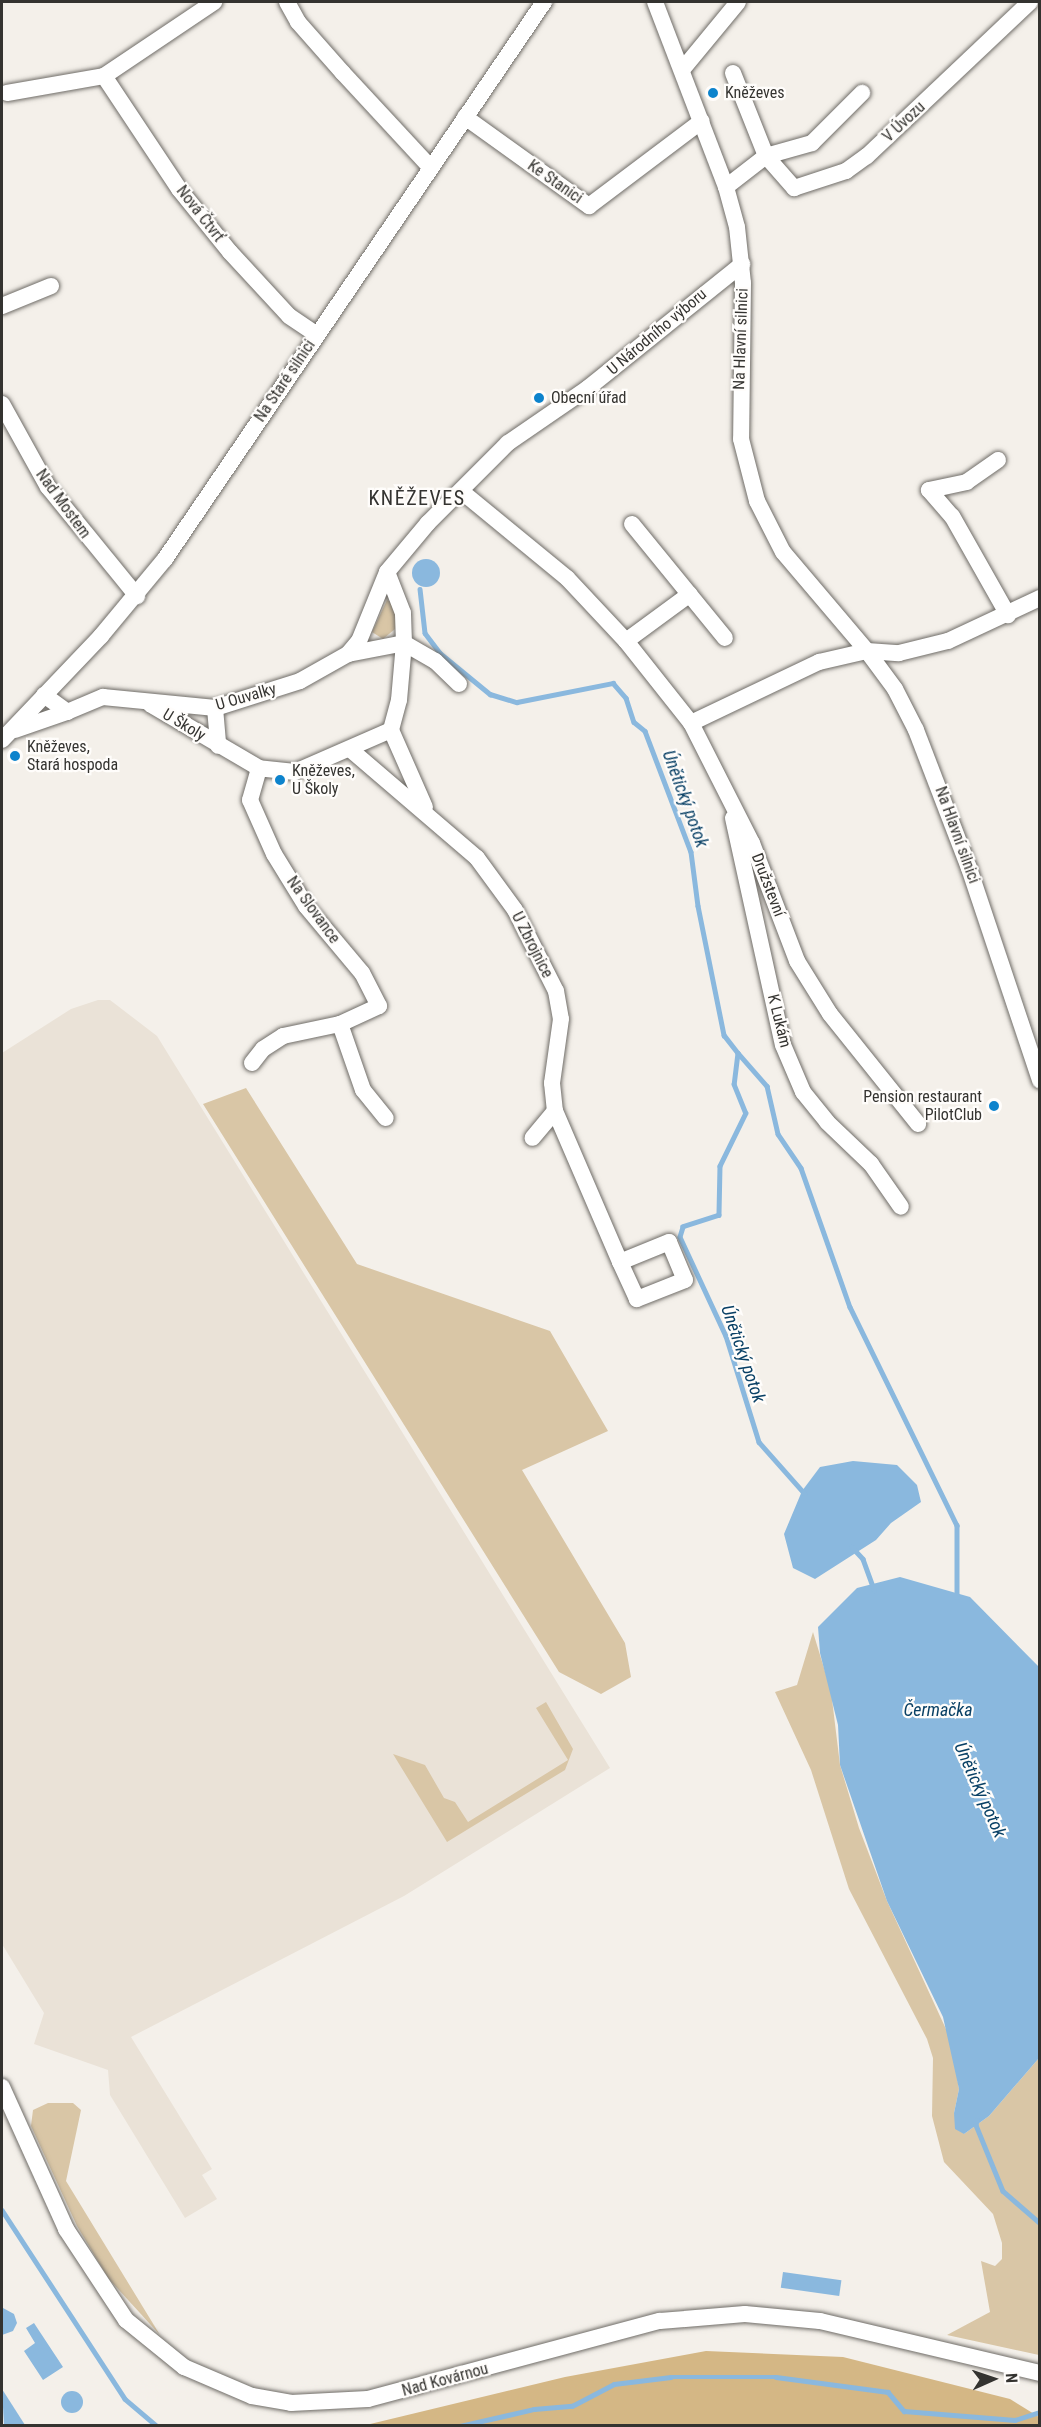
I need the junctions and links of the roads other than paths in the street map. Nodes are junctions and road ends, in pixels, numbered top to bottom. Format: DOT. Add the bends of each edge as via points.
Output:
graph roads {
  1 [pos="214,2"];
  2 [pos="286,2"];
  3 [pos="544,2"];
  4 [pos="655,2"];
  5 [pos="738,2"];
  6 [pos="1030,2"];
  7 [pos="682,70"];
  8 [pos="733,73"];
  9 [pos="104,76"];
  10 [pos="7,93"];
  11 [pos="862,93"];
  12 [pos="465,117"];
  13 [pos="702,121"];
  14 [pos="766,156"];
  15 [pos="431,168"];
  16 [pos="726,187"];
  17 [pos="742,264"];
  18 [pos="51,285"];
  19 [pos="2,306"];
  20 [pos="316,334"];
  21 [pos="2,404"];
  22 [pos="998,460"];
  23 [pos="461,491"];
  24 [pos="632,524"];
  25 [pos="387,572"];
  26 [pos="690,594"];
  27 [pos="136,596"];
  28 [pos="1040,598"];
  29 [pos="1008,615"];
  30 [pos="725,638"];
  31 [pos="626,641"];
  32 [pos="404,643"];
  33 [pos="867,651"];
  34 [pos="348,654"];
  35 [pos="459,684"];
  36 [pos="44,695"];
  37 [pos="150,704"];
  38 [pos="215,708"];
  39 [pos="67,712"];
  40 [pos="691,723"];
  41 [pos="391,730"];
  42 [pos="6,736"];
  43 [pos="218,746"];
  44 [pos="351,750"];
  45 [pos="259,768"];
  46 [pos="730,799"];
  47 [pos="426,811"];
  48 [pos="340,1024"];
  49 [pos="252,1063"];
  50 [pos="1040,1080"];
  51 [pos="555,1111"];
  52 [pos="386,1118"];
  53 [pos="918,1124"];
  54 [pos="532,1138"];
  55 [pos="901,1207"];
  56 [pos="620,1262"];
  57 [pos="2,2087"];
  58 [pos="1040,2373"];
  1 -- 9 [label="street"];
  2 -- 15 [label="street" via="298,22"];
  3 -- 12 [label="street, Na Staré silnici"];
  4 -- 7 [label="street, Na Hlavní silnici"];
  5 -- 7 [label="street"];
  6 -- 14 [label="street, V Úvozu" via="913,116 846,171 794,188"];
  7 -- 13 [label="street, Na Hlavní silnici"];
  8 -- 14 [label="street"];
  9 -- 10 [label="street"];
  9 -- 20 [label="street, Nová Čtvrť" via="179,189 230,252 289,316"];
  11 -- 14 [label="street" via="812,143"];
  12 -- 13 [label="street, Ke Stanici" via="589,206"];
  12 -- 15 [label="street, Na Staré silnici"];
  13 -- 16 [label="street, Na Hlavní silnici"];
  14 -- 16 [label="street"];
  15 -- 20 [label="street, Na Staré silnici"];
  16 -- 17 [label="street, Na Hlavní silnici"];
  17 -- 23 [label="street, U Národního výboru" via="588,388 508,443"];
  17 -- 33 [label="street, Na Hlavní silnici" via="738,404 741,439 757,501 783,552"];
  18 -- 19 [label="street"];
  20 -- 27 [label="street, Na Staré silnici"];
  21 -- 27 [label="street, Nad Mostem" via="48,487"];
  22 -- 29 [label="street" via="966,482 929,490 952,516"];
  23 -- 25 [label="street, U Ouvalky"];
  23 -- 31 [label="street, Družstevní" via="567,578"];
  24 -- 26 [label="street"];
  25 -- 32 [label="street" via="403,613"];
  25 -- 34 [label="street, U Ouvalky" via="358,641"];
  26 -- 30 [label="street"];
  26 -- 31 [label="street"];
  27 -- 36 [label="street, Na Staré silnici"];
  28 -- 29 [label="street"];
  29 -- 33 [label="street" via="948,641 899,653"];
  31 -- 40 [label="street, Družstevní"];
  32 -- 34 [label="street, U Ouvalky"];
  32 -- 35 [label="street" via="435,661"];
  32 -- 41 [label="street" via="399,700"];
  33 -- 40 [label="street" via="819,662"];
  33 -- 50 [label="street, Na Hlavní silnici" via="895,688 938,782"];
  34 -- 38 [label="street, U Ouvalky" via="300,681"];
  36 -- 39 [label="street"];
  36 -- 42 [label="street, Na Staré silnici"];
  37 -- 38 [label="street, U Ouvalky"];
  37 -- 39 [label="street, U Ouvalky" via="103,697"];
  37 -- 43 [label="street, U Školy"];
  38 -- 43 [label="street, U Školy"];
  39 -- 42 [label="street, U Ouvalky"];
  40 -- 46 [label="street, Družstevní"];
  41 -- 44 [label="street, U Školy"];
  41 -- 47 [label="street, U Zbrojnice"];
  43 -- 45 [label="street, U Školy"];
  44 -- 45 [label="street, U Školy" via="296,772"];
  44 -- 47 [label="street, U Zbrojnice"];
  45 -- 48 [label="street, Na Slovance" via="250,800 274,854 306,906 362,973 379,1006"];
  46 -- 53 [label="street, Družstevní" via="752,843 797,961 830,1014"];
  46 -- 55 [label="street, K Lukám" via="783,1045 803,1092 827,1122 871,1164"];
  47 -- 51 [label="street, U Zbrojnice" via="477,858 515,910 556,991 561,1019 552,1083"];
  48 -- 49 [label="street, Na Slovance" via="283,1036 263,1048"];
  48 -- 52 [label="street" via="363,1090"];
  51 -- 54 [label="street"];
  51 -- 56 [label="street, U Zbrojnice"];
  57 -- 58 [label="street, Nad Kovárnou" via="66,2229 126,2320 184,2367 252,2396 291,2403 368,2399 660,2321 745,2314 820,2321"];
}
